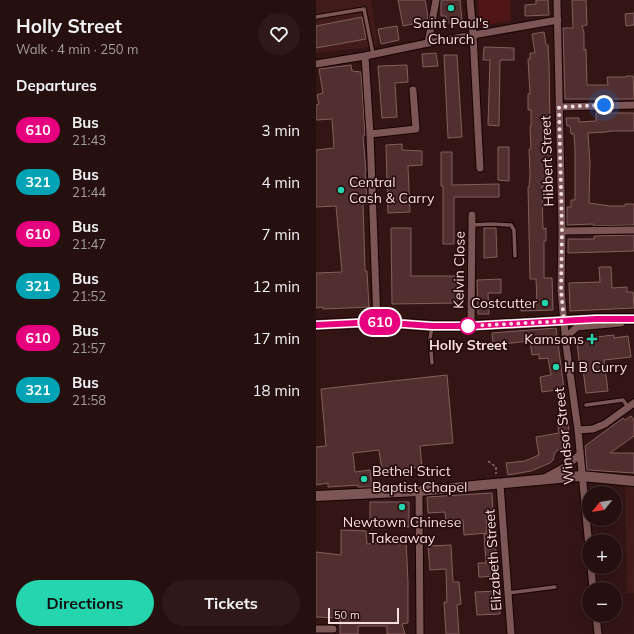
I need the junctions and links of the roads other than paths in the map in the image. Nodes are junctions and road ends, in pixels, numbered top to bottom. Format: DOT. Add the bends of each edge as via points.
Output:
graph roads {
  1 [pos="436,0"];
  2 [pos="470,0"];
  3 [pos="557,0"];
  4 [pos="316,17"];
  5 [pos="558,20"];
  6 [pos="473,35"];
  7 [pos="428,43"];
  8 [pos="373,54"];
  9 [pos="365,56"];
  10 [pos="316,64"];
  11 [pos="413,90"];
  12 [pos="634,105"];
  13 [pos="559,107"];
  14 [pos="370,134"];
  15 [pos="480,168"];
  16 [pos="472,215"];
  17 [pos="472,225"];
  18 [pos="634,230"];
  19 [pos="562,231"];
  20 [pos="515,256"];
  21 [pos="634,319"];
  22 [pos="564,321"];
  23 [pos="377,322"];
  24 [pos="316,324"];
  25 [pos="432,326"];
  26 [pos="471,326"];
  27 [pos="566,337"];
  28 [pos="432,363"];
  29 [pos="586,405"];
  30 [pos="631,405"];
  31 [pos="578,430"];
  32 [pos="580,454"];
  33 [pos="581,476"];
  34 [pos="541,480"];
  35 [pos="634,481"];
  36 [pos="498,484"];
  37 [pos="419,491"];
  38 [pos="316,496"];
  39 [pos="588,534"];
  40 [pos="555,587"];
  41 [pos="508,593"];
  42 [pos="597,622"];
  43 [pos="316,628"];
  44 [pos="333,628"];
  45 [pos="420,634"];
  46 [pos="511,634"];
  47 [pos="598,634"];
  1 -- 7 [label="street"];
  2 -- 6 [label="street"];
  3 -- 5 [label="street, Hibbert Street"];
  4 -- 8 [label="lane" via="364,9"];
  5 -- 6 [label="street"];
  5 -- 13 [label="street, Hibbert Street"];
  6 -- 7 [label="street"];
  6 -- 15 [label="street"];
  7 -- 8 [label="street"];
  8 -- 9 [label="street"];
  9 -- 10 [label="street"];
  9 -- 14 [label="street"];
  11 -- 14 [label="street" via="416,129"];
  12 -- 13 [label="street"];
  13 -- 19 [label="street, Hibbert Street"];
  14 -- 23 [label="street"];
  16 -- 17 [label="street, Kelvin Close"];
  17 -- 20 [label="lane" via="511,225 514,230"];
  17 -- 26 [label="street, Kelvin Close"];
  18 -- 19 [label="street"];
  19 -- 22 [label="street, Hibbert Street" via="561,290"];
  21 -- 22 [label="street"];
  21 -- 27 [label="street" via="577,327"];
  22 -- 26 [label="street"];
  22 -- 27 [label="street, Windsor Street"];
  23 -- 24 [label="street"];
  23 -- 25 [label="street"];
  25 -- 26 [label="street"];
  25 -- 28 [label="lane"];
  27 -- 31 [label="street, Windsor Street"];
  29 -- 30 [label="lane" via="623,400"];
  30 -- 31 [label="street" via="605,424 593,429"];
  31 -- 32 [label="street, Windsor Street"];
  32 -- 33 [label="street, Windsor Street"];
  32 -- 34 [label="street" via="569,465"];
  33 -- 34 [label="street"];
  33 -- 35 [label="street"];
  33 -- 39 [label="street, Windsor Street"];
  34 -- 36 [label="street"];
  36 -- 37 [label="street"];
  36 -- 41 [label="street, Elizabeth Street"];
  37 -- 38 [label="street"];
  37 -- 45 [label="street"];
  40 -- 41 [label="lane"];
  41 -- 46 [label="street, Elizabeth Street"];
  42 -- 47 [label="street"];
  43 -- 44 [label="street"];
}
